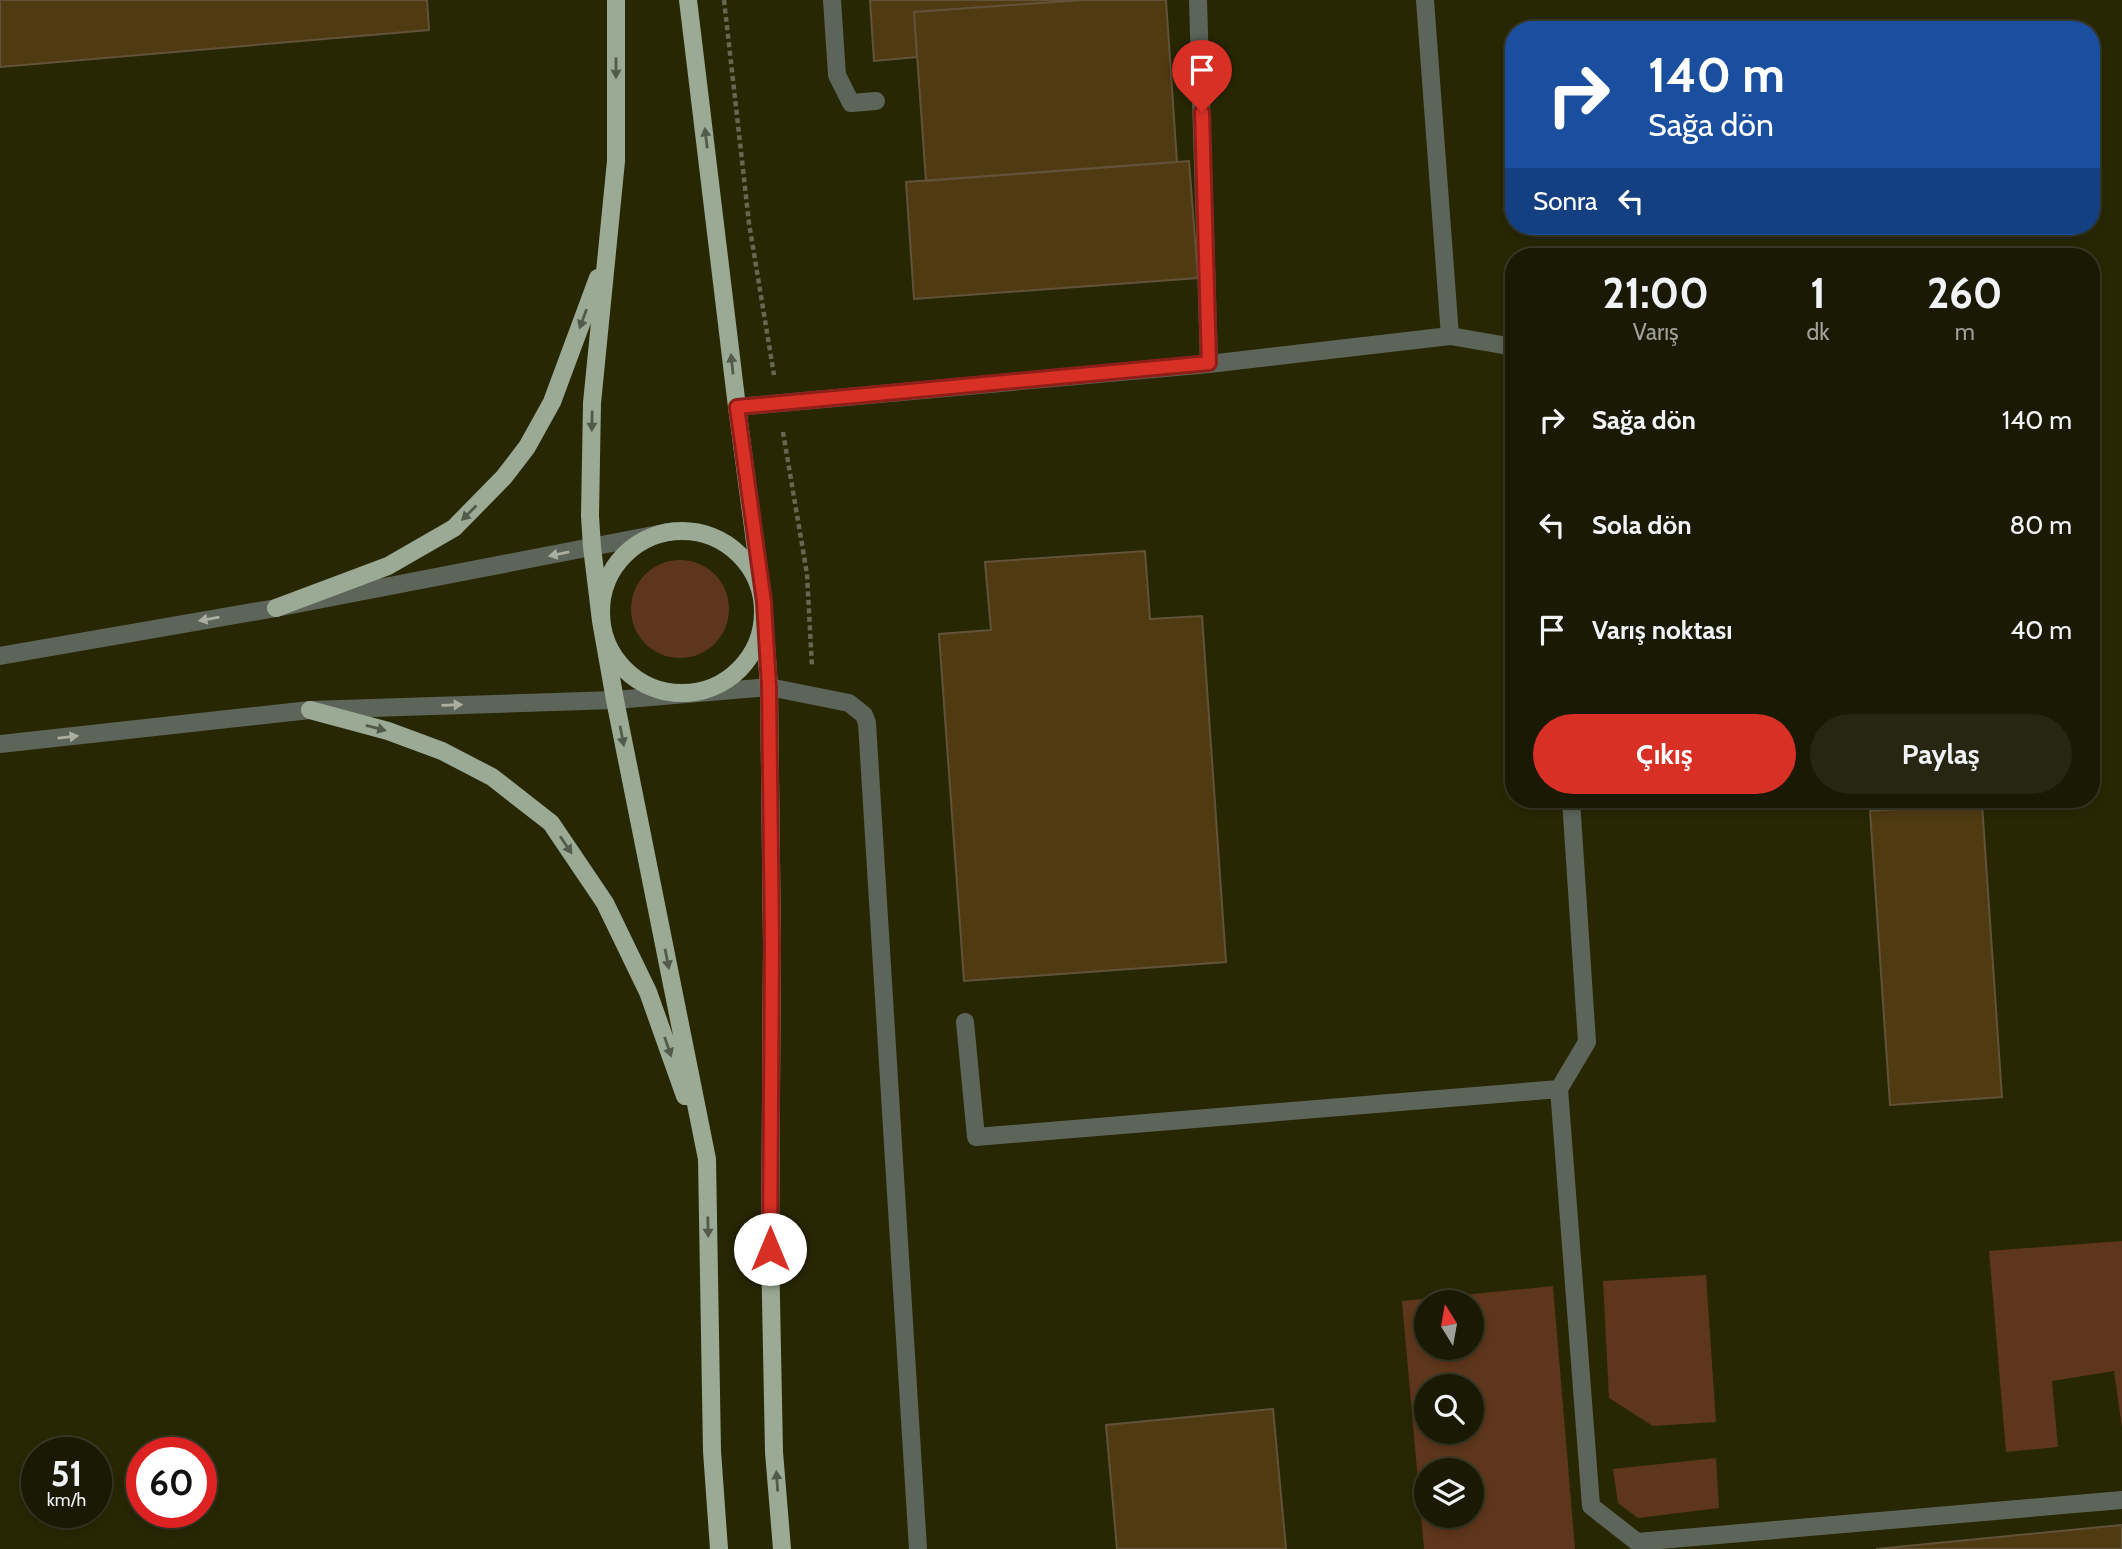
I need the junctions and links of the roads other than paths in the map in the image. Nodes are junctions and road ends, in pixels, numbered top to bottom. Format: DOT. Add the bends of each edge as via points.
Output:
graph roads {
  1 [pos="616,0"];
  2 [pos="688,0"];
  3 [pos="832,0"];
  4 [pos="1198,0"];
  5 [pos="1425,0"];
  6 [pos="876,101"];
  7 [pos="607,256"];
  8 [pos="1450,336"];
  9 [pos="1505,345"];
  10 [pos="1209,363"];
  11 [pos="737,407"];
  12 [pos="674,531"];
  13 [pos="592,547"];
  14 [pos="764,602"];
  15 [pos="276,608"];
  16 [pos="601,621"];
  17 [pos="0,656"];
  18 [pos="769,687"];
  19 [pos="691,693"];
  20 [pos="615,700"];
  21 [pos="310,710"];
  22 [pos="0,744"];
  23 [pos="1572,808"];
  24 [pos="965,1022"];
  25 [pos="1559,1089"];
  26 [pos="707,1159"];
  27 [pos="2122,1500"];
  28 [pos="719,1549"];
  29 [pos="782,1549"];
  30 [pos="918,1549"];
  1 -- 7 [label="main road, one-way" via="616,161"];
  11 -- 2 [label="main road, one-way"];
  3 -- 6 [label="street" via="837,75 851,103"];
  4 -- 10 [label="street"];
  5 -- 8 [label="street"];
  7 -- 13 [label="main road, one-way" via="592,403"];
  7 -- 15 [label="main road, one-way" via="552,402 504,477 454,528 388,566"];
  8 -- 9 [label="street"];
  8 -- 10 [label="street"];
  10 -- 11 [label="street"];
  11 -- 14 [label="main road"];
  12 -- 13 [label="street"];
  12 -- 14 [label="main road" via="699,532 723,541 757,578"];
  12 -- 16 [label="main road" via="649,537 628,551 612,571 602,595"];
  13 -- 15 [label="street, one-way"];
  13 -- 16 [label="main road"];
  14 -- 18 [label="main road"];
  14 -- 19 [label="main road" via="762,628 753,652 737,672 716,686"];
  15 -- 17 [label="street, one-way"];
  16 -- 19 [label="main road" via="607,644 621,666 641,682 665,692"];
  16 -- 20 [label="main road"];
  18 -- 19 [label="street"];
  29 -- 18 [label="main road, one-way" via="774,1452 770,1262"];
  18 -- 30 [label="street" via="849,703 867,723"];
  19 -- 20 [label="street"];
  21 -- 20 [label="street, one-way"];
  20 -- 26 [label="main road, one-way"];
  22 -- 21 [label="street, one-way"];
  21 -- 26 [label="main road, one-way" via="442,751 492,777 551,823 605,902 648,992"];
  23 -- 25 [label="street" via="1587,1042"];
  24 -- 25 [label="street" via="976,1137"];
  25 -- 27 [label="street" via="1591,1506 1637,1542"];
  26 -- 28 [label="main road, one-way" via="712,1451"];
}
